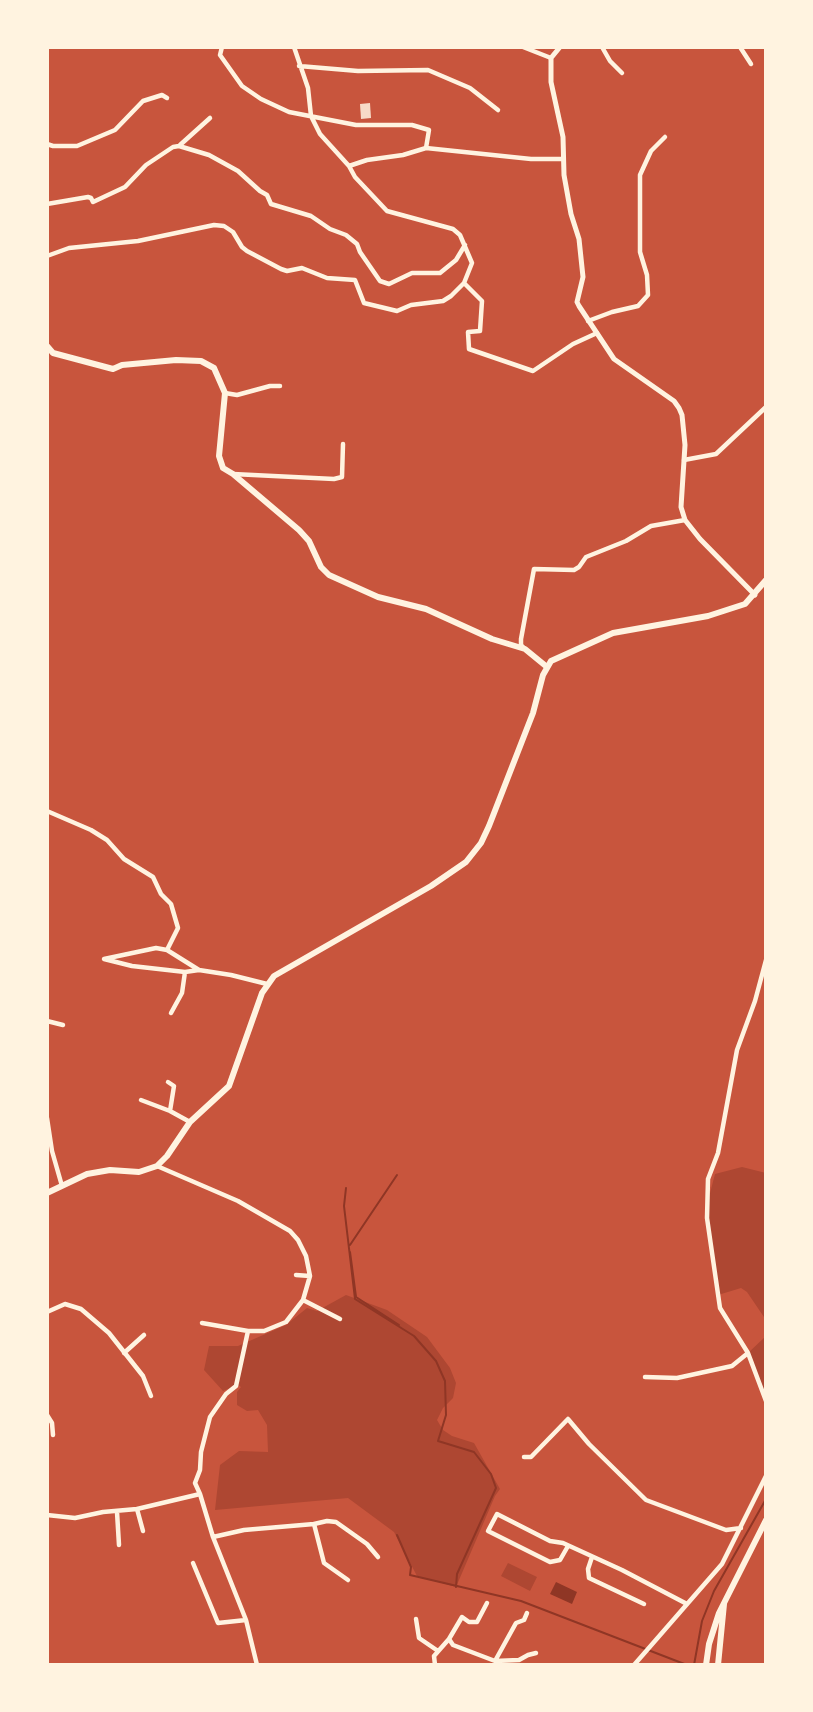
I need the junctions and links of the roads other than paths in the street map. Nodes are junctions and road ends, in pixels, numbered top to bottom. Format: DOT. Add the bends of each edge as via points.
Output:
graph roads {
  1 [pos="222,47"];
  2 [pos="294,47"];
  3 [pos="523,47"];
  4 [pos="560,47"];
  5 [pos="603,47"];
  6 [pos="740,47"];
  7 [pos="551,58"];
  8 [pos="751,64"];
  9 [pos="299,66"];
  10 [pos="622,73"];
  11 [pos="167,98"];
  12 [pos="498,110"];
  13 [pos="311,116"];
  14 [pos="210,118"];
  15 [pos="665,137"];
  16 [pos="47,144"];
  17 [pos="179,146"];
  18 [pos="426,148"];
  19 [pos="564,159"];
  20 [pos="349,166"];
  21 [pos="47,204"];
  22 [pos="466,244"];
  23 [pos="47,256"];
  24 [pos="464,284"];
  25 [pos="588,321"];
  26 [pos="597,333"];
  27 [pos="47,346"];
  28 [pos="280,386"];
  29 [pos="225,393"];
  30 [pos="766,407"];
  31 [pos="343,444"];
  32 [pos="684,460"];
  33 [pos="233,474"];
  34 [pos="685,520"];
  35 [pos="766,580"];
  36 [pos="755,595"];
  37 [pos="525,649"];
  38 [pos="547,667"];
  39 [pos="47,811"];
  40 [pos="167,950"];
  41 [pos="766,960"];
  42 [pos="199,970"];
  43 [pos="185,972"];
  44 [pos="267,984"];
  45 [pos="171,1013"];
  46 [pos="47,1021"];
  47 [pos="63,1025"];
  48 [pos="168,1082"];
  49 [pos="141,1100"];
  50 [pos="170,1111"];
  51 [pos="47,1118"];
  52 [pos="190,1122"];
  53 [pos="157,1166"];
  54 [pos="62,1186"];
  55 [pos="47,1192"];
  56 [pos="296,1275"];
  57 [pos="310,1276"];
  58 [pos="303,1300"];
  59 [pos="47,1312"];
  60 [pos="340,1319"];
  61 [pos="202,1323"];
  62 [pos="248,1331"];
  63 [pos="144,1335"];
  64 [pos="124,1353"];
  65 [pos="748,1353"];
  66 [pos="645,1377"];
  67 [pos="150,1396"];
  68 [pos="766,1401"];
  69 [pos="47,1415"];
  70 [pos="53,1435"];
  71 [pos="524,1457"];
  72 [pos="766,1476"];
  73 [pos="200,1494"];
  74 [pos="137,1509"];
  75 [pos="117,1512"];
  76 [pos="47,1515"];
  77 [pos="766,1520"];
  78 [pos="314,1524"];
  79 [pos="741,1528"];
  80 [pos="143,1531"];
  81 [pos="213,1537"];
  82 [pos="119,1545"];
  83 [pos="568,1546"];
  84 [pos="378,1557"];
  85 [pos="592,1557"];
  86 [pos="193,1563"];
  87 [pos="348,1580"];
  88 [pos="724,1602"];
  89 [pos="487,1603"];
  90 [pos="644,1604"];
  91 [pos="687,1604"];
  92 [pos="527,1614"];
  93 [pos="416,1619"];
  94 [pos="246,1620"];
  95 [pos="449,1639"];
  96 [pos="438,1651"];
  97 [pos="536,1654"];
  98 [pos="495,1661"];
  99 [pos="257,1665"];
  100 [pos="435,1665"];
  101 [pos="634,1665"];
  102 [pos="706,1665"];
  103 [pos="718,1665"];
  1 -- 13 [label="street" via="220,55 242,86 289,112"];
  2 -- 9 [label="street"];
  3 -- 7 [label="street"];
  4 -- 7 [label="street"];
  5 -- 10 [label="street"];
  6 -- 8 [label="street"];
  7 -- 19 [label="street"];
  9 -- 12 [label="street" via="428,70 470,88"];
  9 -- 13 [label="street" via="308,88"];
  11 -- 16 [label="street" via="143,100 115,130 77,146"];
  13 -- 18 [label="street" via="356,125 412,125 429,130"];
  13 -- 20 [label="street" via="320,134"];
  14 -- 17 [label="street"];
  15 -- 25 [label="street" via="651,150 640,175 640,251 648,295 638,306"];
  17 -- 21 [label="street" via="146,165 125,187 93,202 88,197"];
  17 -- 22 [label="street" via="238,171 267,195 271,204 311,216 346,235 357,244 380,282 389,284 412,273 439,273 456,260"];
  18 -- 19 [label="street"];
  18 -- 20 [label="street"];
  19 -- 25 [label="street" via="583,277 577,302"];
  20 -- 22 [label="street" via="387,211 453,229"];
  22 -- 24 [label="street" via="472,262"];
  23 -- 24 [label="street" via="69,248 138,241 214,225 233,232 247,251 281,270 302,268 327,278 355,280 364,303 391,310 443,300"];
  24 -- 26 [label="street" via="482,301 480,331 468,332 469,349 533,372"];
  25 -- 26 [label="street"];
  26 -- 32 [label="street" via="614,359 679,408"];
  27 -- 29 [label="main road" via="53,353 113,369 176,359 201,361 214,368"];
  28 -- 29 [label="street"];
  29 -- 33 [label="main road" via="219,456 223,468"];
  30 -- 32 [label="street" via="716,454"];
  31 -- 33 [label="street" via="342,477"];
  32 -- 34 [label="street" via="681,507"];
  33 -- 37 [label="main road" via="299,530 329,575"];
  34 -- 36 [label="street"];
  34 -- 37 [label="street" via="651,526 586,557 573,570 534,569 521,639"];
  35 -- 36 [label="main road"];
  36 -- 38 [label="main road" via="732,610 613,633 562,655"];
  37 -- 38 [label="main road"];
  38 -- 44 [label="main road" via="489,826 473,854 442,879 286,967"];
  39 -- 40 [label="street" via="91,830 153,877 171,904 178,928"];
  40 -- 42 [label="street"];
  40 -- 43 [label="street" via="156,948 104,959"];
  41 -- 65 [label="street" via="737,1050 718,1153 708,1179 707,1219 720,1308"];
  42 -- 43 [label="street"];
  42 -- 44 [label="street"];
  43 -- 45 [label="street" via="182,993"];
  44 -- 52 [label="main road" via="229,1086"];
  46 -- 47 [label="street"];
  48 -- 50 [label="street" via="174,1086"];
  49 -- 50 [label="street"];
  50 -- 52 [label="street"];
  51 -- 54 [label="street"];
  52 -- 53 [label="main road"];
  53 -- 54 [label="main road" via="139,1172 96,1172"];
  53 -- 57 [label="street" via="238,1201 290,1231 306,1256"];
  54 -- 55 [label="main road"];
  56 -- 57 [label="street"];
  57 -- 58 [label="street"];
  58 -- 60 [label="street"];
  58 -- 62 [label="street" via="286,1322 264,1331"];
  59 -- 64 [label="street" via="65,1304 81,1309"];
  61 -- 62 [label="street"];
  62 -- 73 [label="street" via="236,1386 210,1417 195,1483"];
  63 -- 64 [label="street"];
  64 -- 67 [label="street" via="143,1376"];
  65 -- 66 [label="street" via="732,1366 677,1378"];
  65 -- 68 [label="street"];
  69 -- 70 [label="street"];
  71 -- 79 [label="street" via="531,1457 568,1419 646,1500 726,1530"];
  72 -- 79 [label="street"];
  73 -- 74 [label="street"];
  73 -- 81 [label="street"];
  74 -- 75 [label="street"];
  74 -- 80 [label="street"];
  75 -- 76 [label="street" via="75,1518"];
  75 -- 82 [label="street"];
  77 -- 88 [label="main road"];
  78 -- 81 [label="street" via="274,1525"];
  78 -- 84 [label="street" via="336,1522"];
  78 -- 87 [label="street" via="324,1563"];
  79 -- 91 [label="street" via="722,1564"];
  81 -- 94 [label="street"];
  83 -- 83 [label="street" via="497,1514 488,1531 550,1562 559,1560"];
  83 -- 85 [label="street"];
  85 -- 90 [label="street" via="589,1578"];
  85 -- 91 [label="street"];
  86 -- 94 [label="street" via="218,1623"];
  88 -- 102 [label="main road"];
  88 -- 103 [label="main road"];
  89 -- 95 [label="street" via="477,1622 461,1617"];
  91 -- 101 [label="street"];
  92 -- 98 [label="street" via="516,1623"];
  93 -- 96 [label="street" via="419,1639"];
  94 -- 99 [label="street"];
  95 -- 96 [label="street"];
  95 -- 98 [label="street" via="453,1645"];
  96 -- 100 [label="street"];
  97 -- 98 [label="street"];
}
